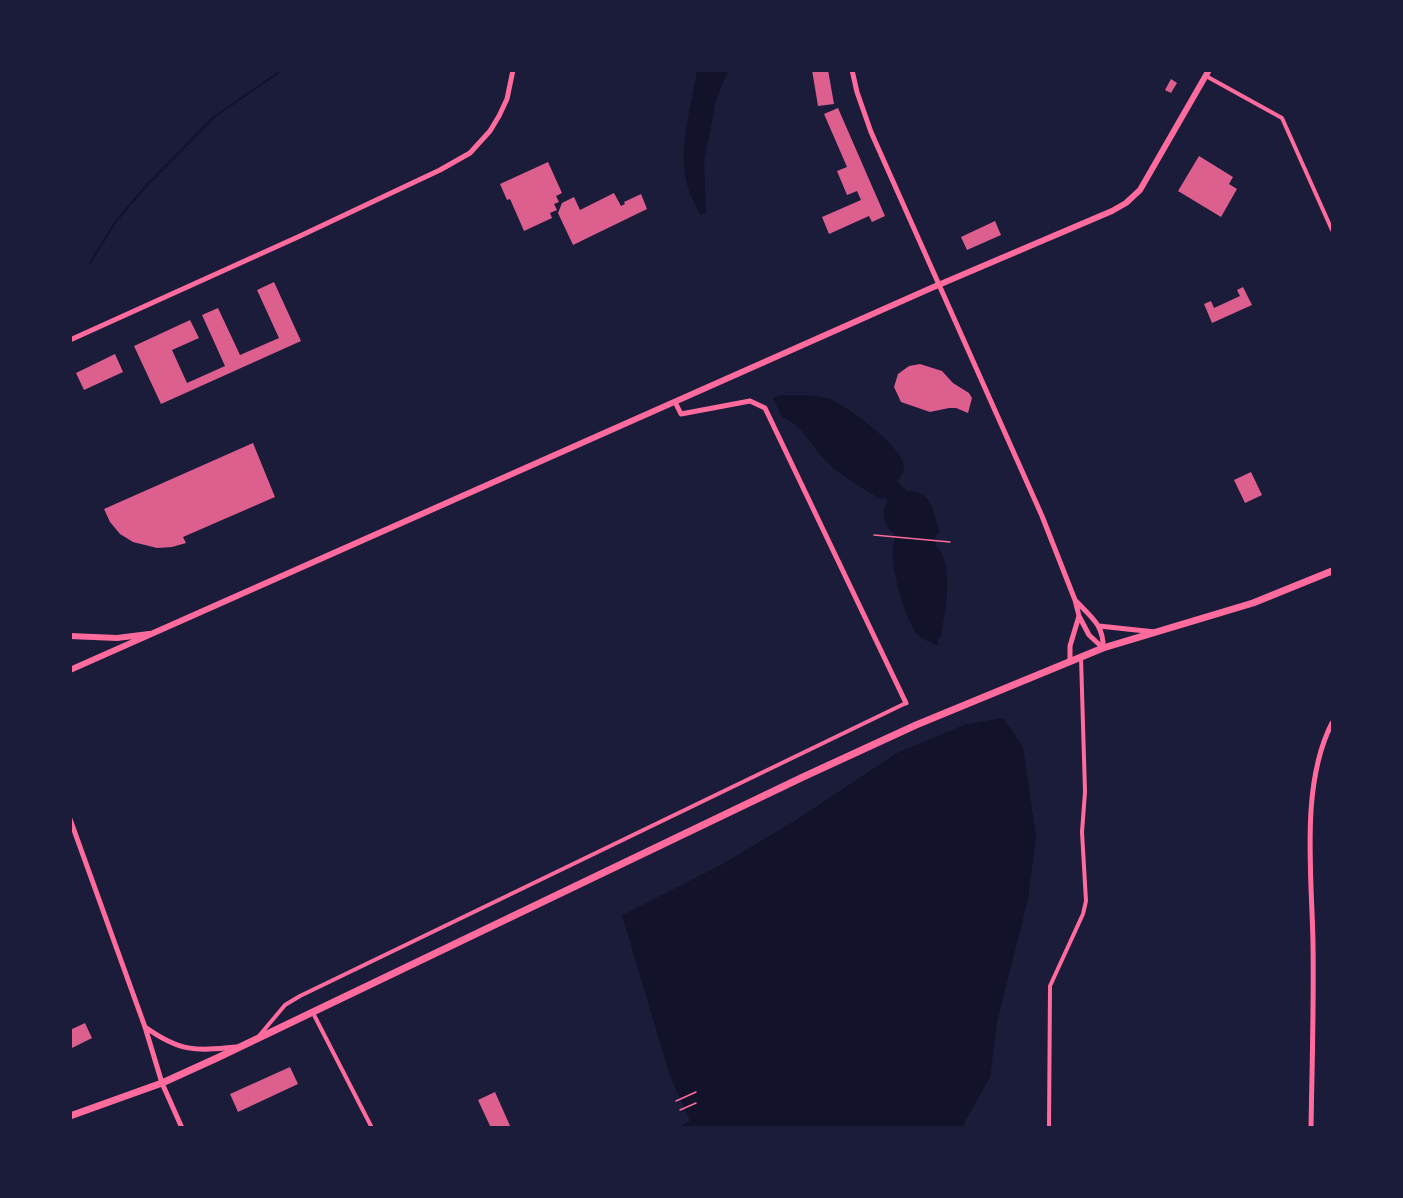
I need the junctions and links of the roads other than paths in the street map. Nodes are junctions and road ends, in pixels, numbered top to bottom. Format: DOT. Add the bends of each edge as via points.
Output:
graph roads {
  1 [pos="513,70"];
  2 [pos="852,70"];
  3 [pos="1208,73"];
  4 [pos="1332,230"];
  5 [pos="940,285"];
  6 [pos="70,340"];
  7 [pos="675,402"];
  8 [pos="1332,571"];
  9 [pos="1075,600"];
  10 [pos="1079,616"];
  11 [pos="1099,626"];
  12 [pos="1157,632"];
  13 [pos="159,633"];
  14 [pos="70,636"];
  15 [pos="1103,648"];
  16 [pos="1081,656"];
  17 [pos="1070,661"];
  18 [pos="70,670"];
  19 [pos="906,703"];
  20 [pos="1332,723"];
  21 [pos="70,819"];
  22 [pos="313,1013"];
  23 [pos="145,1027"];
  24 [pos="256,1039"];
  25 [pos="240,1047"];
  26 [pos="162,1083"];
  27 [pos="70,1116"];
  28 [pos="182,1128"];
  29 [pos="372,1128"];
  30 [pos="1048,1128"];
  31 [pos="1311,1128"];
  1 -- 6 [label="street" via="507,99 490,131 470,153"];
  2 -- 5 [label="street" via="872,132"];
  3 -- 4 [label="street" via="1282,118"];
  3 -- 5 [label="main road" via="1134,197 1112,211"];
  5 -- 7 [label="main road"];
  5 -- 9 [label="street"];
  7 -- 13 [label="main road"];
  7 -- 19 [label="street" via="681,414 750,401 765,408"];
  8 -- 12 [label="main road" via="1253,603"];
  9 -- 10 [label="street"];
  9 -- 11 [label="street"];
  10 -- 15 [label="street"];
  10 -- 17 [label="street"];
  11 -- 12 [label="street"];
  11 -- 15 [label="street" via="1104,635"];
  12 -- 15 [label="main road"];
  13 -- 14 [label="main road" via="117,638"];
  13 -- 18 [label="main road"];
  15 -- 16 [label="main road"];
  16 -- 17 [label="main road"];
  16 -- 30 [label="street" via="1086,901 1050,986"];
  17 -- 22 [label="main road" via="803,777"];
  19 -- 24 [label="street" via="300,996 285,1005"];
  20 -- 31 [label="street" via="1319,755 1311,811"];
  21 -- 23 [label="street"];
  22 -- 24 [label="main road"];
  22 -- 29 [label="street"];
  23 -- 25 [label="street" via="175,1046 199,1051"];
  23 -- 26 [label="street"];
  24 -- 25 [label="main road"];
  25 -- 26 [label="main road"];
  26 -- 27 [label="main road"];
  26 -- 28 [label="street"];
}
